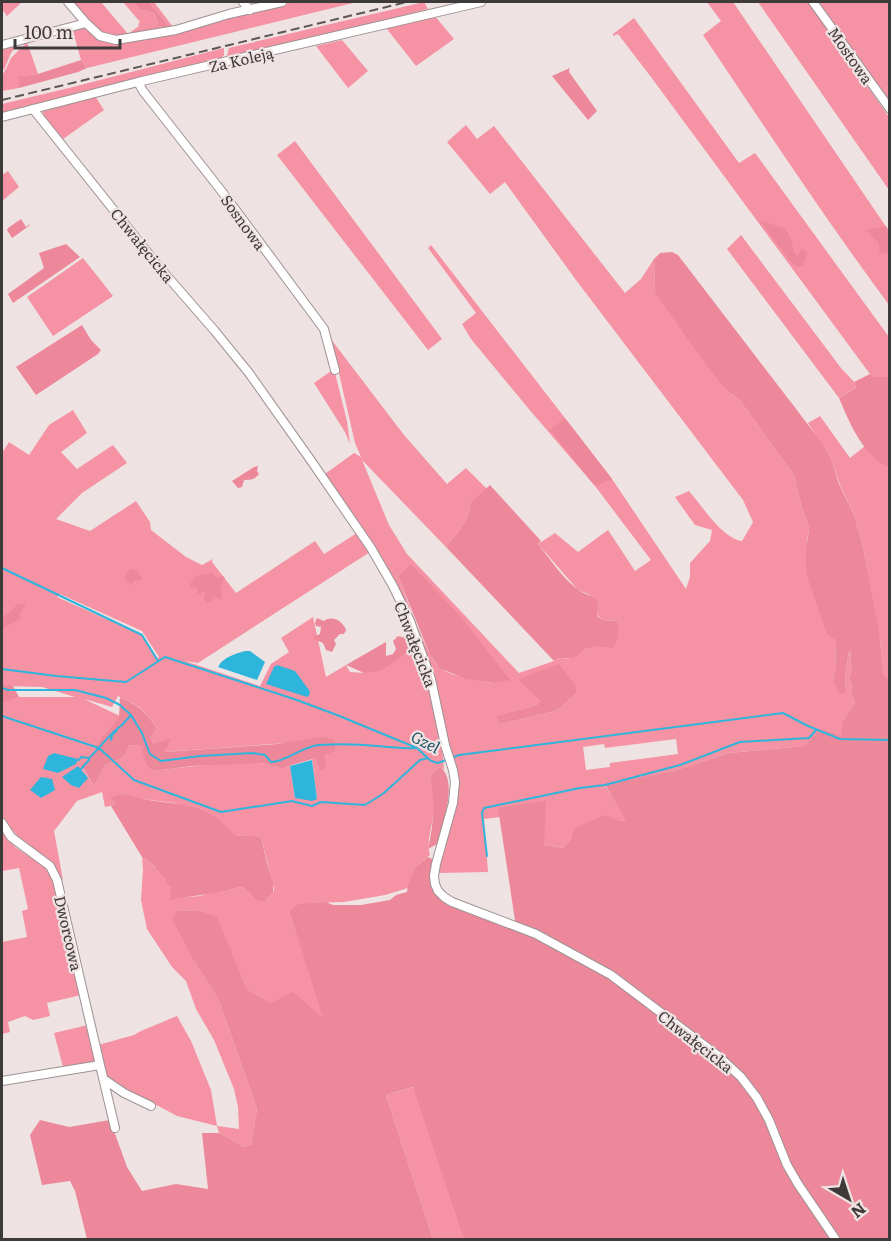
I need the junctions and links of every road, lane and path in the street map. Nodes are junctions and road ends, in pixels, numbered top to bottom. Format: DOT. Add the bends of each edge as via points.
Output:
graph roads {
  1 [pos="68,2"];
  2 [pos="243,2"];
  3 [pos="282,2"];
  4 [pos="481,2"];
  5 [pos="813,2"];
  6 [pos="250,10"];
  7 [pos="86,23"];
  8 [pos="2,45"];
  9 [pos="138,82"];
  10 [pos="33,109"];
  11 [pos="890,109"];
  12 [pos="2,117"];
  13 [pos="335,369"];
  14 [pos="2,823"];
  15 [pos="100,1065"];
  16 [pos="105,1080"];
  17 [pos="2,1081"];
  18 [pos="150,1106"];
  19 [pos="115,1128"];
  20 [pos="836,1239"];
  1 -- 7 [label="street"];
  2 -- 6 [label="street"];
  3 -- 6 [label="street"];
  4 -- 9 [label="street, Za Koleją"];
  5 -- 11 [label="street, Mostowa"];
  6 -- 7 [label="street" via="176,30 116,40 100,36"];
  7 -- 8 [label="street"];
  9 -- 10 [label="street, Za Koleją"];
  9 -- 13 [label="street, Sosnowa" via="324,329"];
  10 -- 12 [label="street, Za Koleją"];
  10 -- 20 [label="street, Chwałęcicka" via="245,368 371,548 402,604 431,679 455,782 449,823 434,876 440,894 536,934 611,975 717,1055 757,1098 792,1174"];
  14 -- 15 [label="street, Dworcowa" via="11,837 50,866 57,880"];
  15 -- 16 [label="street, Dworcowa"];
  15 -- 17 [label="street"];
  16 -- 18 [label="street"];
  16 -- 19 [label="street, Dworcowa"];
}
